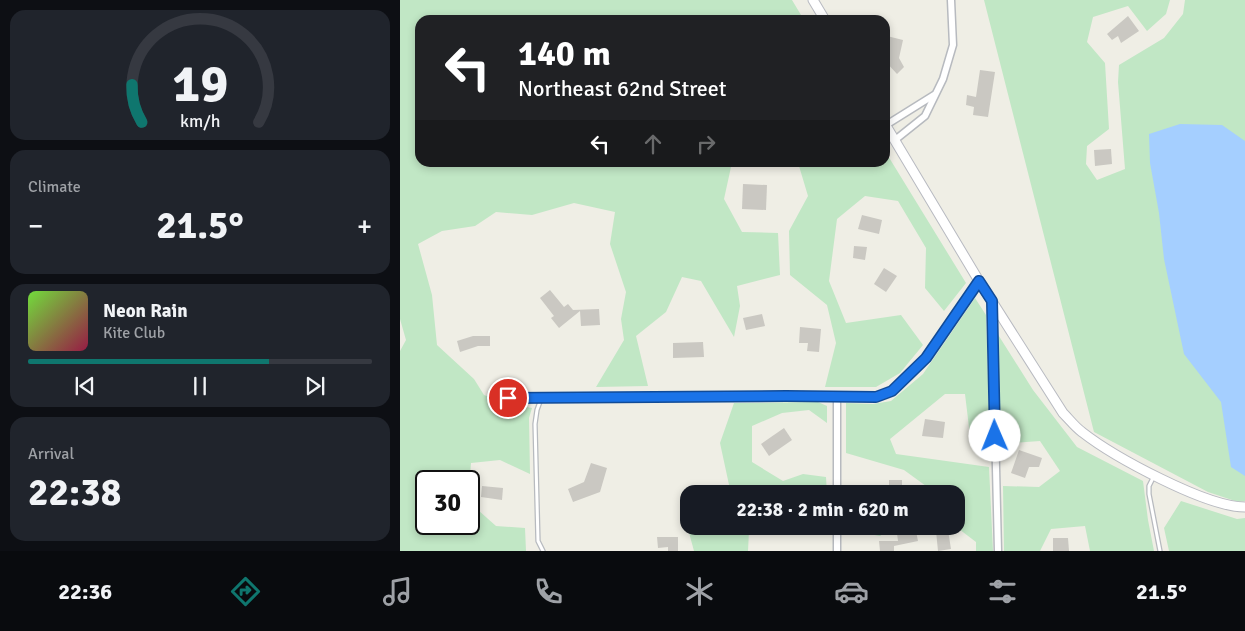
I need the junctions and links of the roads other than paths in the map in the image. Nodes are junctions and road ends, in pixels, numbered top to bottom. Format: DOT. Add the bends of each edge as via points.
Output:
graph roads {
  1 [pos="813,0"];
  2 [pos="951,0"];
  3 [pos="822,15"];
  4 [pos="936,94"];
  5 [pos="890,122"];
  6 [pos="890,131"];
  7 [pos="895,140"];
  8 [pos="979,281"];
  9 [pos="992,301"];
  10 [pos="837,397"];
  11 [pos="508,398"];
  12 [pos="542,398"];
  13 [pos="1155,475"];
  14 [pos="837,485"];
  15 [pos="1245,508"];
  16 [pos="837,535"];
  17 [pos="544,551"];
  18 [pos="837,551"];
  19 [pos="998,551"];
  20 [pos="1160,551"];
  1 -- 3 [label="street"];
  2 -- 4 [label="street" via="953,45"];
  4 -- 5 [label="street"];
  4 -- 7 [label="street" via="925,116"];
  6 -- 7 [label="street"];
  7 -- 8 [label="street"];
  8 -- 9 [label="street"];
  8 -- 10 [label="street" via="926,358 892,391 876,397"];
  9 -- 13 [label="street" via="1063,412 1080,431"];
  9 -- 19 [label="street"];
  10 -- 12 [label="street"];
  10 -- 14 [label="street"];
  11 -- 12 [label="street"];
  12 -- 17 [label="lane" via="535,424 538,541"];
  13 -- 15 [label="street" via="1216,502"];
  13 -- 20 [label="lane" via="1149,494"];
  16 -- 18 [label="street"];
}
